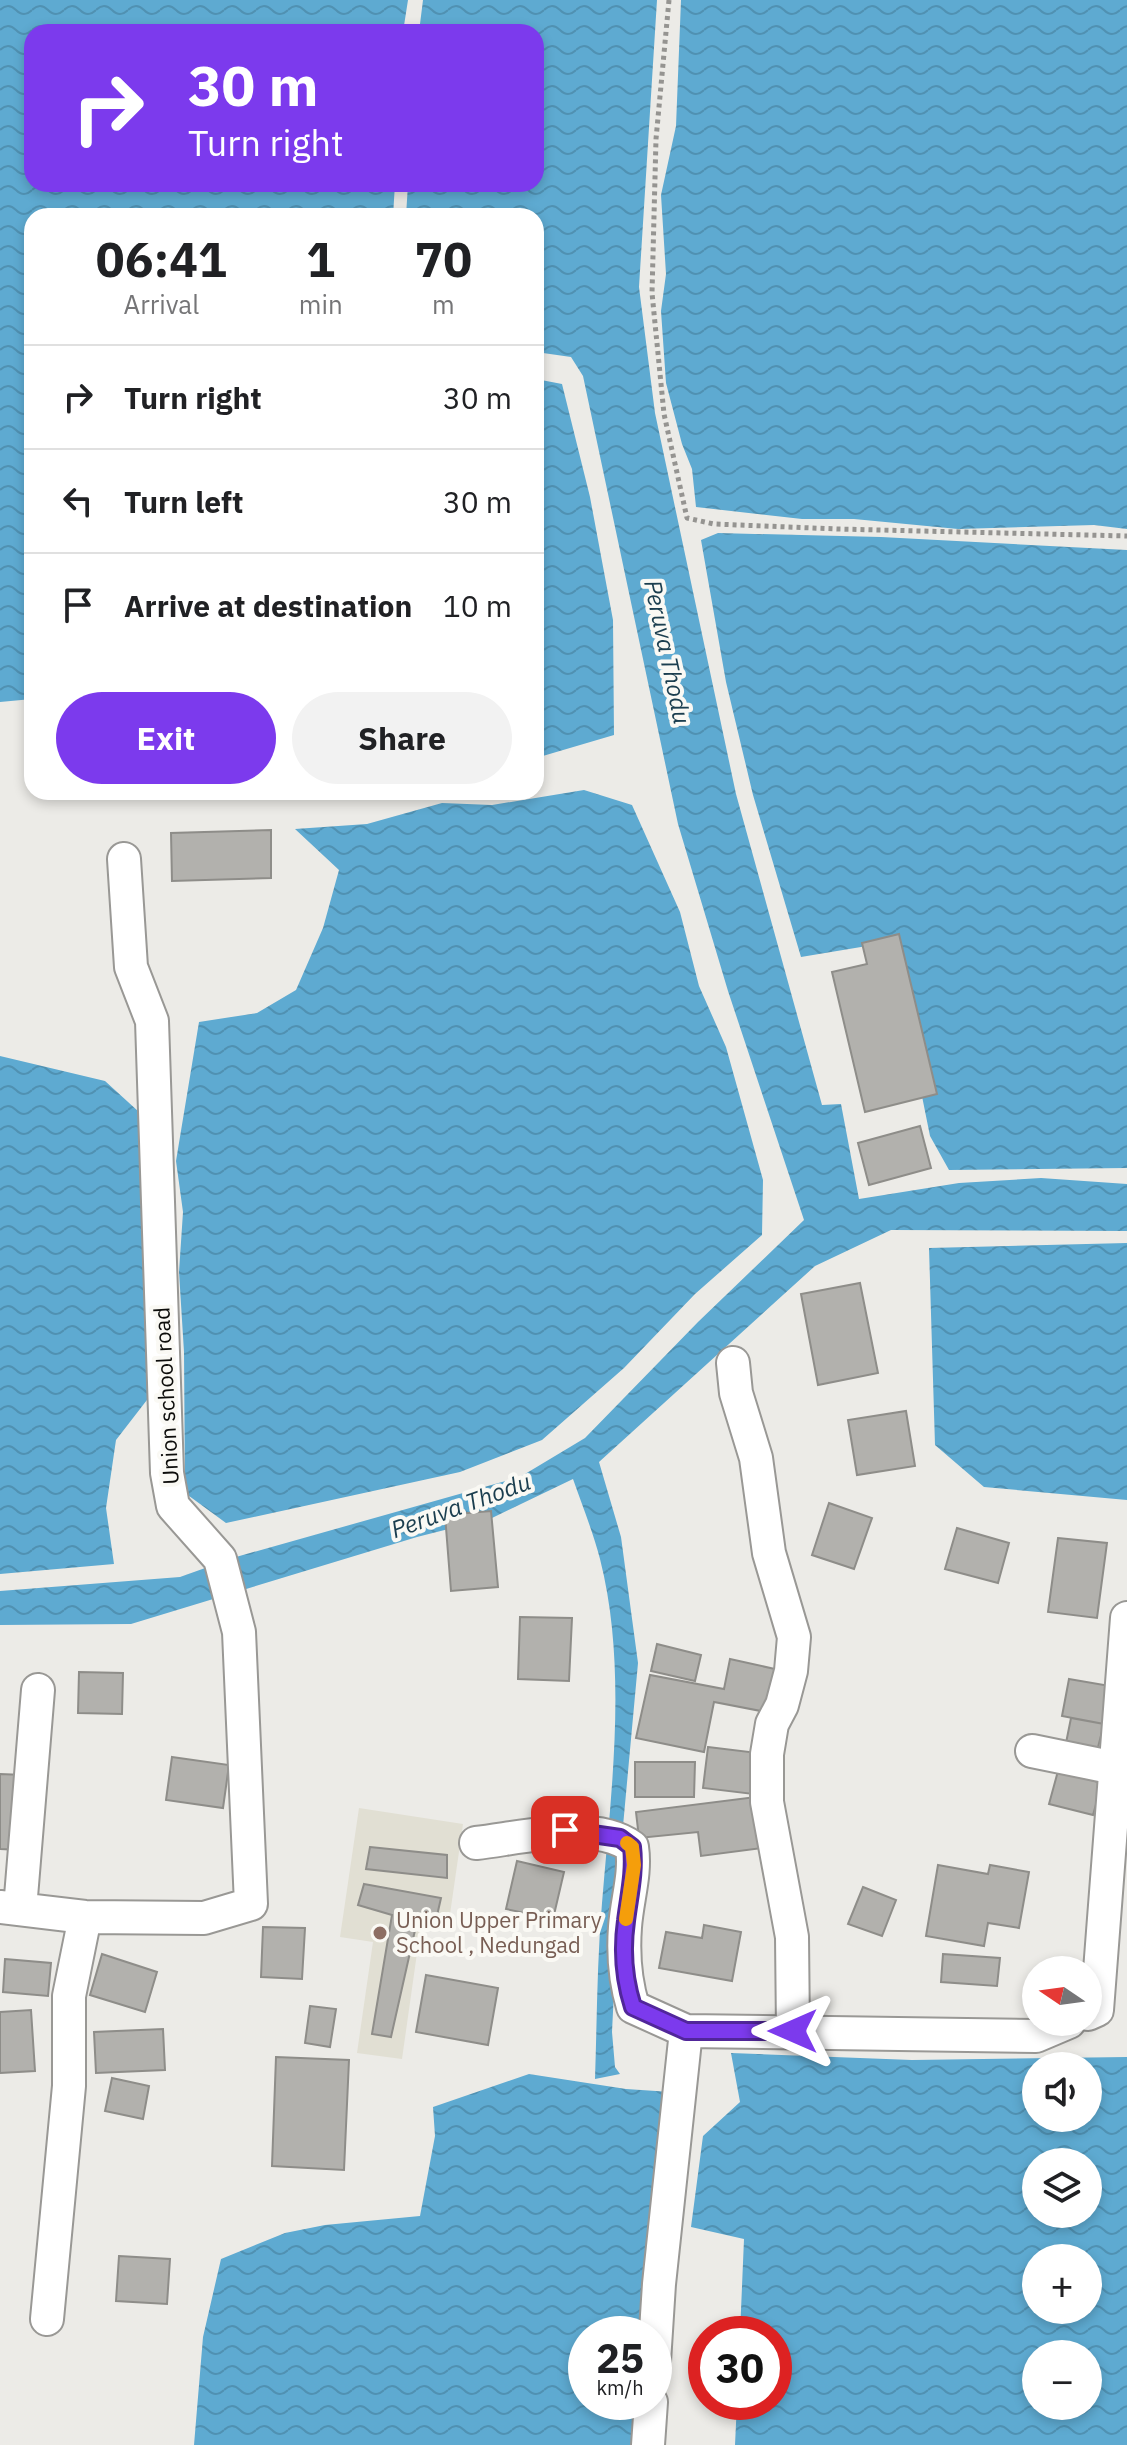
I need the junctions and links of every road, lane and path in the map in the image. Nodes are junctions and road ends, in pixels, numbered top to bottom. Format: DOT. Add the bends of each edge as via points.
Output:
graph roads {
  1 [pos="669,0"];
  2 [pos="1127,536"];
  3 [pos="124,859"];
  4 [pos="733,1363"];
  5 [pos="1127,1618"];
  6 [pos="38,1690"];
  7 [pos="1032,1751"];
  8 [pos="1118,1786"];
  9 [pos="476,1843"];
  10 [pos="10,1908"];
  11 [pos="85,1917"];
  12 [pos="1102,1957"];
  13 [pos="686,2031"];
  14 [pos="793,2031"];
  15 [pos="1022,2036"];
  16 [pos="657,2316"];
  17 [pos="47,2319"];
  18 [pos="650,2420"];
  19 [pos="648,2445"];
  1 -- 2 [label="path" via="656,139 652,293 664,414 687,518 776,527"];
  3 -- 11 [label="street, Union school road" via="131,967 152,1021 167,1473 173,1506 220,1559 239,1632 251,1904 204,1918"];
  4 -- 14 [label="street" via="736,1393 756,1458 769,1553 794,1637 791,1671 767,1754 767,1802 792,1937"];
  5 -- 8 [label="street"];
  6 -- 10 [label="street"];
  7 -- 8 [label="street"];
  8 -- 12 [label="street"];
  9 -- 13 [label="street" via="565,1830 612,1837 632,1847 625,1966 633,2007"];
  10 -- 11 [label="street, Union school road"];
  11 -- 17 [label="street" via="69,1996 69,2086"];
  13 -- 14 [label="street"];
  13 -- 16 [label="street"];
  14 -- 15 [label="street"];
  18 -- 19 [label="street"];
}
